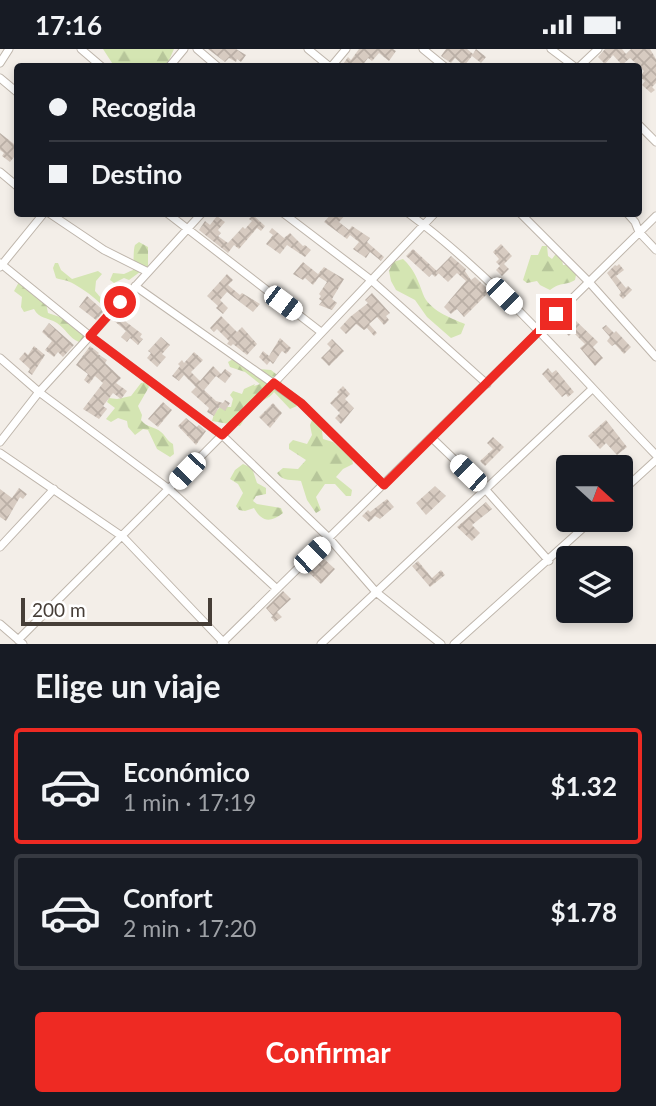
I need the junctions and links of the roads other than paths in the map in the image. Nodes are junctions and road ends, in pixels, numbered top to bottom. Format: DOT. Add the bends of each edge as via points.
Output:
graph roads {
  1 [pos="9,49"];
  2 [pos="81,49"];
  3 [pos="184,49"];
  4 [pos="197,49"];
  5 [pos="308,49"];
  6 [pos="346,49"];
  7 [pos="423,49"];
  8 [pos="551,49"];
  9 [pos="598,49"];
  10 [pos="0,63"];
  11 [pos="97,63"];
  12 [pos="172,63"];
  13 [pos="213,63"];
  14 [pos="325,63"];
  15 [pos="334,63"];
  16 [pos="440,63"];
  17 [pos="571,63"];
  18 [pos="582,63"];
  19 [pos="0,78"];
  20 [pos="14,90"];
  21 [pos="642,128"];
  22 [pos="656,142"];
  23 [pos="0,172"];
  24 [pos="14,184"];
  25 [pos="656,216"];
  26 [pos="43,217"];
  27 [pos="53,217"];
  28 [pos="172,217"];
  29 [pos="198,217"];
  30 [pos="288,217"];
  31 [pos="413,217"];
  32 [pos="431,217"];
  33 [pos="524,217"];
  34 [pos="630,217"];
  35 [pos="424,225"];
  36 [pos="187,229"];
  37 [pos="639,232"];
  38 [pos="656,250"];
  39 [pos="1,265"];
  40 [pos="148,272"];
  41 [pos="371,281"];
  42 [pos="589,282"];
  43 [pos="135,286"];
  44 [pos="539,331"];
  45 [pos="321,332"];
  46 [pos="90,336"];
  47 [pos="656,357"];
  48 [pos="0,358"];
  49 [pos="274,383"];
  50 [pos="487,384"];
  51 [pos="592,389"];
  52 [pos="39,392"];
  53 [pos="222,435"];
  54 [pos="432,438"];
  55 [pos="0,442"];
  56 [pos="0,453"];
  57 [pos="656,457"];
  58 [pos="634,479"];
  59 [pos="384,485"];
  60 [pos="54,489"];
  61 [pos="169,489"];
  62 [pos="486,490"];
  63 [pos="579,532"];
  64 [pos="123,537"];
  65 [pos="329,538"];
  66 [pos="0,547"];
  67 [pos="549,561"];
  68 [pos="277,589"];
  69 [pos="376,592"];
  70 [pos="0,624"];
  71 [pos="21,642"];
  72 [pos="223,643"];
  73 [pos="321,644"];
  74 [pos="441,644"];
  75 [pos="454,644"];
  1 -- 10 [label="street"];
  2 -- 11 [label="street"];
  3 -- 12 [label="street"];
  4 -- 13 [label="street"];
  5 -- 14 [label="street"];
  6 -- 15 [label="street"];
  7 -- 16 [label="street"];
  8 -- 17 [label="street"];
  9 -- 18 [label="street"];
  19 -- 20 [label="street"];
  21 -- 22 [label="street"];
  23 -- 24 [label="street"];
  25 -- 37 [label="street"];
  26 -- 39 [label="street"];
  27 -- 40 [label="street"];
  28 -- 36 [label="street"];
  29 -- 36 [label="street"];
  30 -- 41 [label="street"];
  31 -- 35 [label="street"];
  32 -- 35 [label="street"];
  33 -- 42 [label="street"];
  34 -- 37 [label="street"];
  35 -- 41 [label="street"];
  35 -- 44 [label="street"];
  36 -- 40 [label="street"];
  36 -- 45 [label="street"];
  37 -- 38 [label="street"];
  37 -- 42 [label="street"];
  39 -- 46 [label="street"];
  40 -- 43 [label="street"];
  41 -- 45 [label="street"];
  41 -- 50 [label="street"];
  42 -- 44 [label="street"];
  42 -- 47 [label="street"];
  43 -- 46 [label="street"];
  43 -- 49 [label="street"];
  44 -- 50 [label="street"];
  44 -- 51 [label="street"];
  45 -- 49 [label="street"];
  46 -- 52 [label="street"];
  46 -- 53 [label="street"];
  48 -- 52 [label="street"];
  49 -- 53 [label="street"];
  49 -- 59 [label="street" via="301,403"];
  50 -- 54 [label="street"];
  51 -- 57 [label="street"];
  51 -- 62 [label="street"];
  52 -- 55 [label="street"];
  52 -- 61 [label="street"];
  53 -- 61 [label="street"];
  53 -- 65 [label="street"];
  54 -- 59 [label="street"];
  54 -- 62 [label="street"];
  56 -- 60 [label="street"];
  57 -- 58 [label="street"];
  59 -- 65 [label="street"];
  60 -- 64 [label="street"];
  60 -- 66 [label="street"];
  61 -- 64 [label="street"];
  61 -- 68 [label="street"];
  62 -- 67 [label="street"];
  62 -- 69 [label="street"];
  63 -- 67 [label="street"];
  64 -- 71 [label="street"];
  64 -- 72 [label="street"];
  65 -- 68 [label="street"];
  65 -- 69 [label="street"];
  67 -- 75 [label="street"];
  68 -- 72 [label="street"];
  69 -- 73 [label="street"];
  69 -- 74 [label="street"];
  70 -- 71 [label="street"];
}
